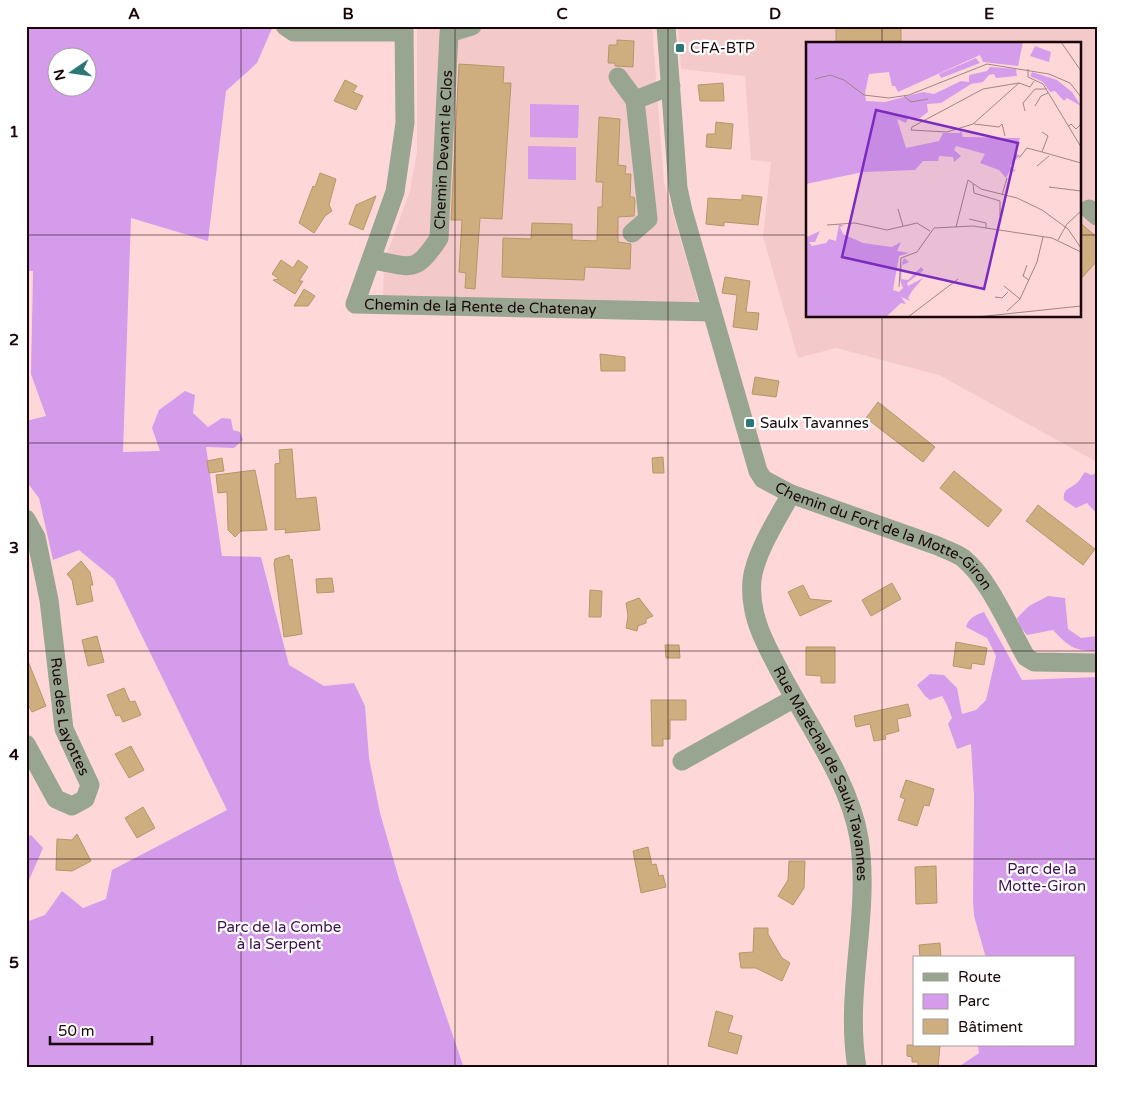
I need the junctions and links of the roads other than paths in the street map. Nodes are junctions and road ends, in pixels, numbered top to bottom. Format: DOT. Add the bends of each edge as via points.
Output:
graph roads {
  1 [pos="285,26"];
  2 [pos="472,26"];
  3 [pos="666,26"];
  4 [pos="404,29"];
  5 [pos="618,77"];
  6 [pos="671,86"];
  7 [pos="635,100"];
  8 [pos="632,233"];
  9 [pos="371,260"];
  10 [pos="712,312"];
  11 [pos="791,494"];
  12 [pos="26,519"];
  13 [pos="1097,662"];
  14 [pos="793,699"];
  15 [pos="26,744"];
  16 [pos="682,761"];
  17 [pos="857,1068"];
  1 -- 4 [label="street" via="294,32"];
  2 -- 9 [label="street, Chemin Devant le Clos" via="449,33 439,238 424,261 411,266"];
  3 -- 6 [label="street, Chemin du Fort de la Motte-Giron"];
  4 -- 9 [label="street, Chemin de la Rente de Chatenay" via="404,123 396,184"];
  5 -- 7 [label="street"];
  6 -- 7 [label="street"];
  6 -- 10 [label="street, Chemin du Fort de la Motte-Giron" via="678,188"];
  7 -- 8 [label="street" via="648,219"];
  9 -- 10 [label="street, Chemin de la Rente de Chatenay" via="355,304"];
  10 -- 11 [label="street, Chemin du Fort de la Motte-Giron" via="758,472 762,479"];
  11 -- 13 [label="street, Chemin du Fort de la Motte-Giron" via="961,557 986,584 1026,657 1034,662"];
  11 -- 14 [label="street, Rue Maréchal de Saulx Tavannes" via="757,560 751,602 760,634"];
  12 -- 15 [label="street, Rue des Layottes" via="36,537 49,600 64,729 90,785 85,799 72,806 56,799"];
  14 -- 16 [label="street"];
  14 -- 17 [label="street, Rue Maréchal de Saulx Tavannes" via="845,789 859,838 862,871 854,1012"];
}
